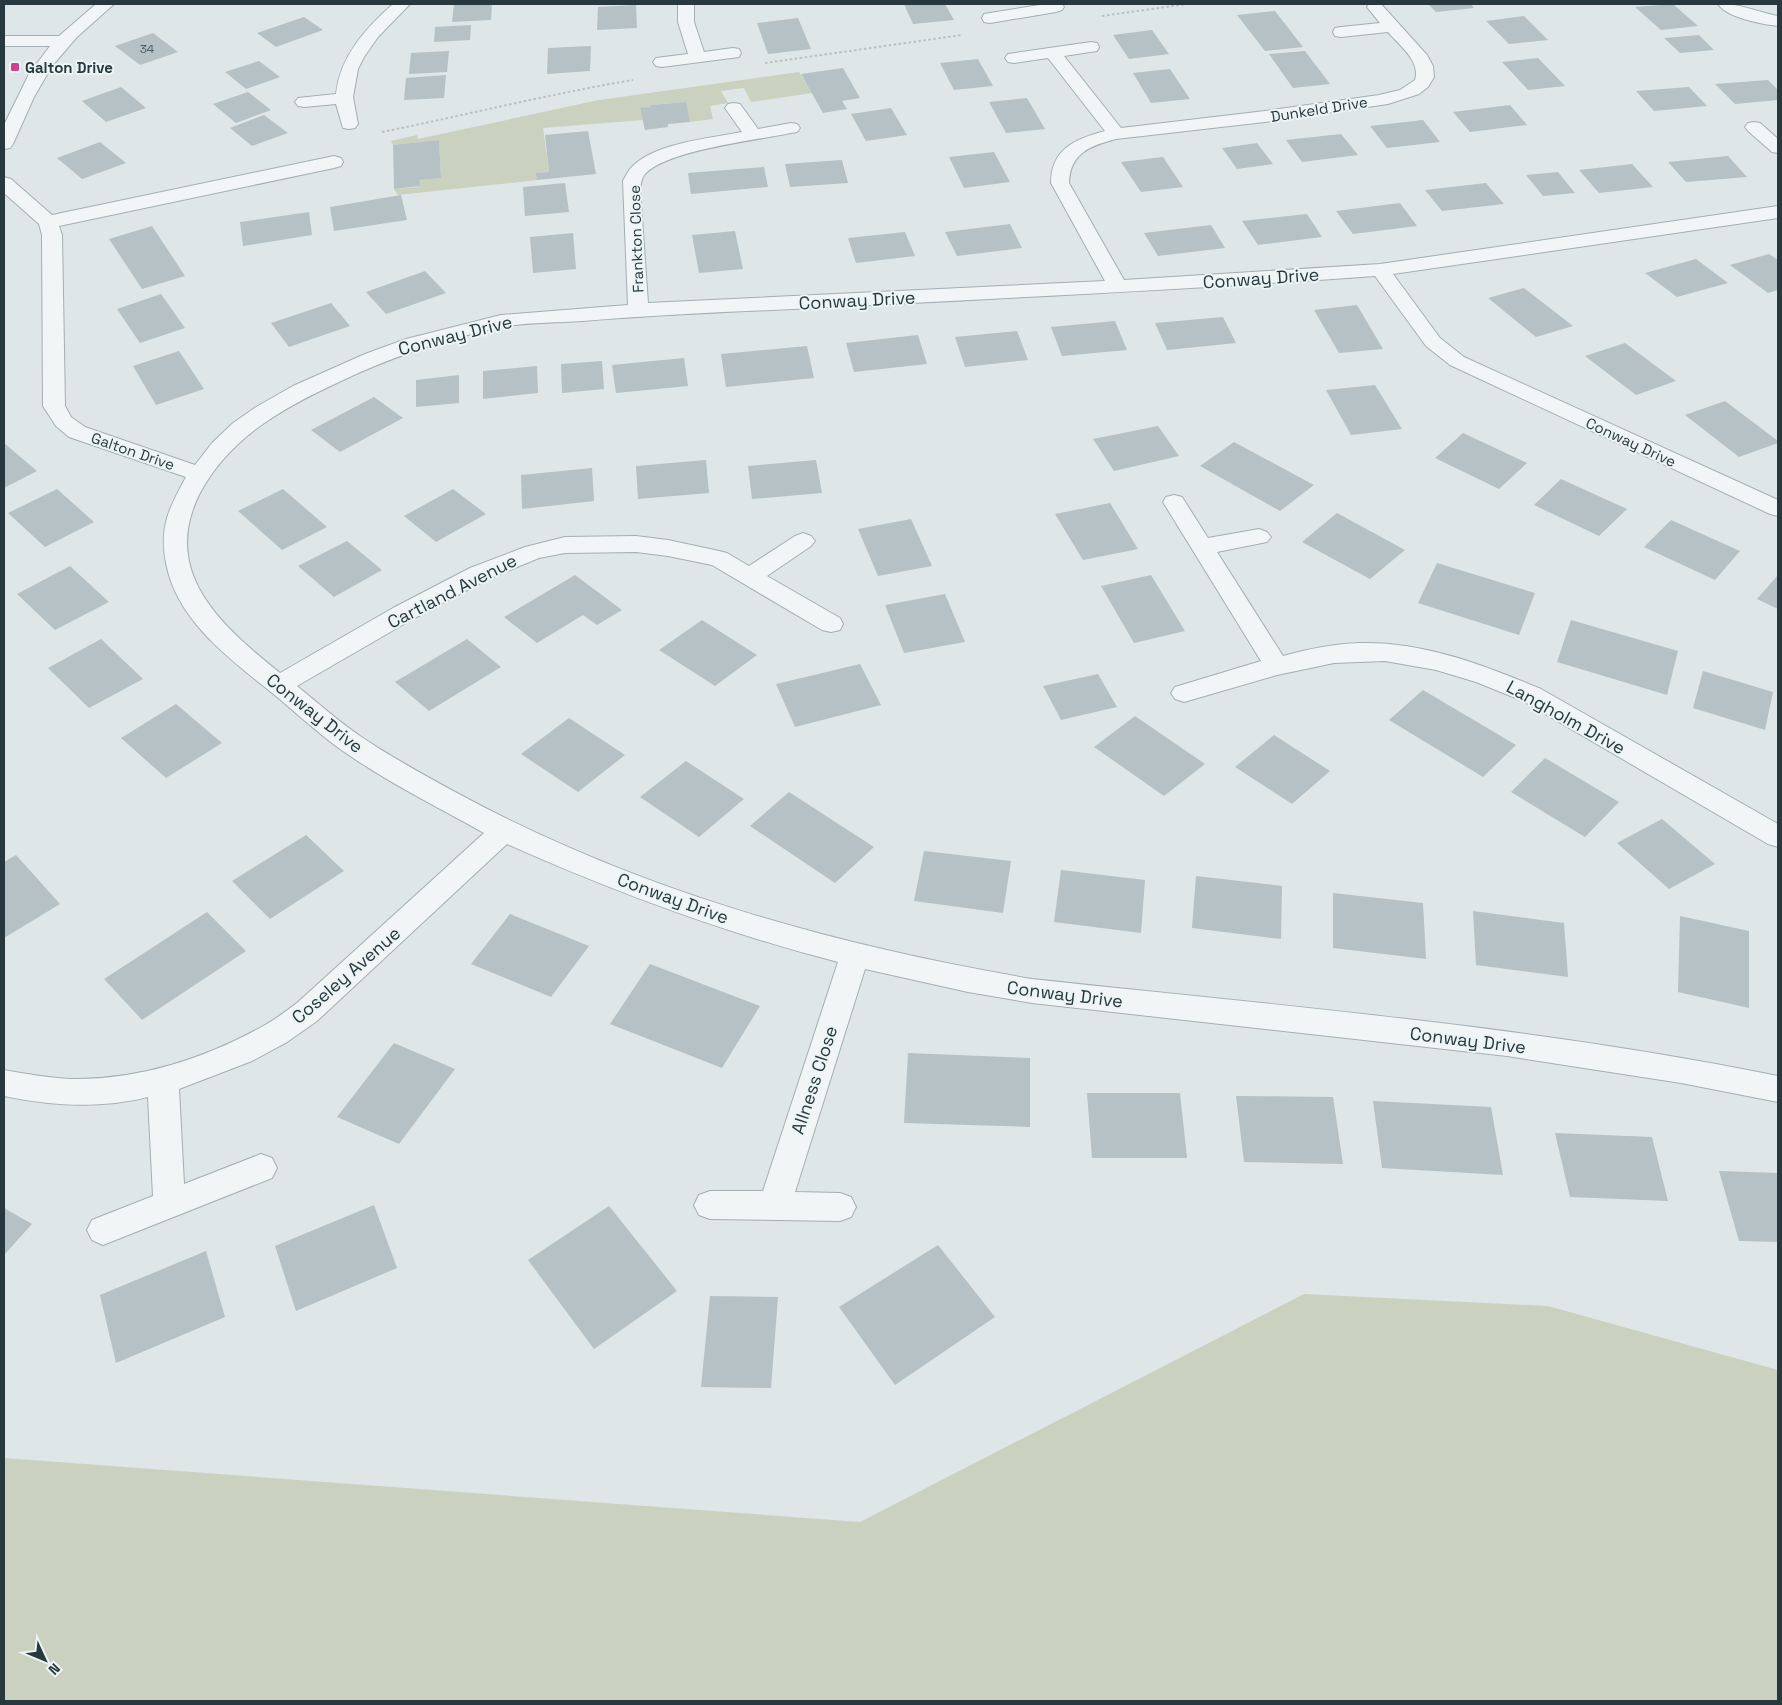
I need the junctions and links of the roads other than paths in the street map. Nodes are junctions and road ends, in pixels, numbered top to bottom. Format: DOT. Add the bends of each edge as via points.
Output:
graph roads {
  1 [pos="106,4"];
  2 [pos="402,4"];
  3 [pos="686,4"];
  4 [pos="1726,4"];
  5 [pos="1375,6"];
  6 [pos="1056,7"];
  7 [pos="1021,8"];
  8 [pos="990,18"];
  9 [pos="1778,21"];
  10 [pos="1393,26"];
  11 [pos="1341,32"];
  12 [pos="4,41"];
  13 [pos="64,41"];
  14 [pos="1091,48"];
  15 [pos="1053,53"];
  16 [pos="734,54"];
  17 [pos="698,58"];
  18 [pos="1014,58"];
  19 [pos="662,62"];
  20 [pos="344,98"];
  21 [pos="304,102"];
  22 [pos="734,108"];
  23 [pos="349,124"];
  24 [pos="1754,127"];
  25 [pos="791,128"];
  26 [pos="1116,134"];
  27 [pos="753,135"];
  28 [pos="4,144"];
  29 [pos="1778,148"];
  30 [pos="334,162"];
  31 [pos="288,172"];
  32 [pos="4,183"];
  33 [pos="297,191"];
  34 [pos="1778,212"];
  35 [pos="48,222"];
  36 [pos="1380,270"];
  37 [pos="1118,286"];
  38 [pos="638,310"];
  39 [pos="199,474"];
  40 [pos="1174,502"];
  41 [pos="1778,509"];
  42 [pos="1259,537"];
  43 [pos="803,541"];
  44 [pos="1201,547"];
  45 [pos="751,576"];
  46 [pos="830,624"];
  47 [pos="1277,666"];
  48 [pos="279,685"];
  49 [pos="1184,693"];
  50 [pos="504,831"];
  51 [pos="1778,837"];
  52 [pos="855,955"];
  53 [pos="163,1081"];
  54 [pos="4,1083"];
  55 [pos="1778,1089"];
  56 [pos="261,1168"];
  57 [pos="168,1204"];
  58 [pos="710,1205"];
  59 [pos="774,1206"];
  60 [pos="840,1207"];
  61 [pos="104,1230"];
  1 -- 13 [label="street"];
  2 -- 20 [label="street" via="380,23 358,52 349,72"];
  3 -- 17 [label="street" via="686,22"];
  4 -- 9 [label="street" via="1738,11"];
  5 -- 10 [label="street, Dunkeld Drive"];
  6 -- 7 [label="street"];
  7 -- 8 [label="street"];
  10 -- 11 [label="street"];
  10 -- 26 [label="street, Dunkeld Drive" via="1426,68 1425,78 1411,92 1311,110"];
  12 -- 13 [label="street"];
  13 -- 28 [label="street" via="39,72"];
  14 -- 15 [label="street"];
  15 -- 18 [label="street"];
  15 -- 26 [label="street"];
  16 -- 17 [label="street"];
  17 -- 19 [label="street"];
  20 -- 21 [label="street"];
  20 -- 23 [label="street"];
  22 -- 27 [label="street"];
  24 -- 29 [label="street"];
  25 -- 27 [label="street, Frankton Close"];
  26 -- 37 [label="street, Dunkeld Drive" via="1071,152 1062,162 1059,172 1060,183"];
  27 -- 38 [label="street, Frankton Close" via="666,155 650,162 632,180"];
  30 -- 31 [label="street"];
  31 -- 33 [label="street"];
  31 -- 35 [label="street"];
  32 -- 35 [label="street"];
  34 -- 36 [label="street, Conway Drive"];
  35 -- 39 [label="street, Galton Drive" via="52,235 54,406 59,417 77,432"];
  36 -- 37 [label="street, Conway Drive"];
  36 -- 41 [label="street, Conway Drive" via="1433,342 1457,361"];
  37 -- 38 [label="street, Conway Drive"];
  38 -- 39 [label="street, Conway Drive" via="501,321 413,343 372,358 264,412 220,448"];
  39 -- 48 [label="street, Conway Drive" via="180,510 175,535 178,564 187,592 233,648"];
  40 -- 44 [label="street"];
  42 -- 44 [label="street"];
  43 -- 45 [label="street"];
  44 -- 47 [label="street"];
  45 -- 46 [label="street, Cartland Avenue"];
  45 -- 48 [label="street, Cartland Avenue" via="719,559 636,544 565,545 533,552 478,574"];
  47 -- 49 [label="street, Langholm Drive"];
  47 -- 51 [label="street, Langholm Drive" via="1335,653 1374,652 1420,657 1473,671 1532,695"];
  48 -- 50 [label="street, Conway Drive" via="349,742"];
  50 -- 52 [label="street, Conway Drive" via="581,865 684,904 785,937"];
  50 -- 53 [label="street, Coseley Avenue" via="307,1012 274,1036 240,1053"];
  52 -- 55 [label="street, Conway Drive" via="1032,991 1507,1044 1681,1070"];
  52 -- 59 [label="street, Allness Close"];
  53 -- 54 [label="street, Coseley Avenue" via="112,1091 65,1093"];
  53 -- 57 [label="street"];
  56 -- 57 [label="street"];
  57 -- 61 [label="street"];
  58 -- 59 [label="street"];
  59 -- 60 [label="street"];
}
